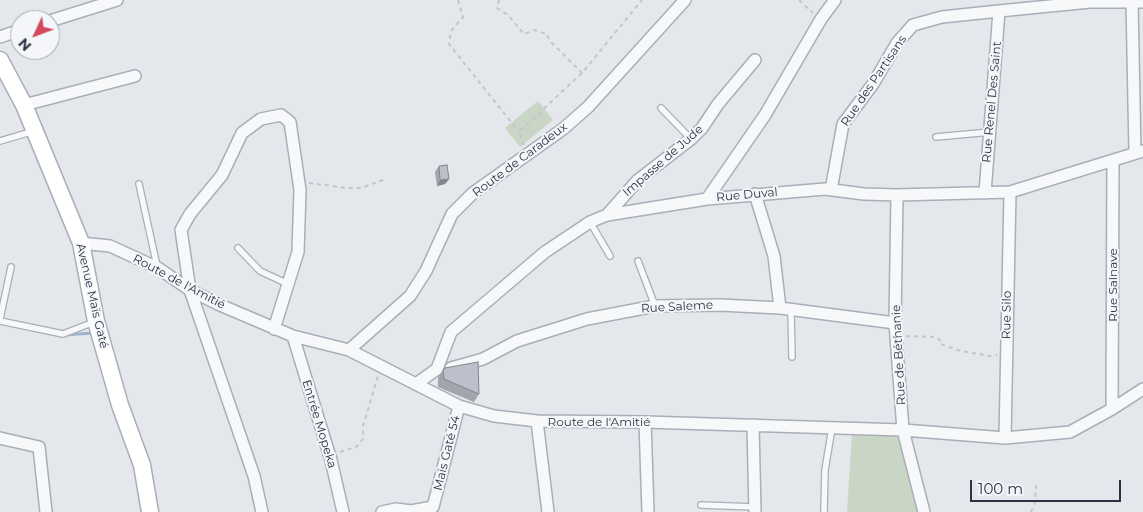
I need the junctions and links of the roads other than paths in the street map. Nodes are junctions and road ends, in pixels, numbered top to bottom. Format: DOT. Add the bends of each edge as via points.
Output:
graph roads {
  1 [pos="117,0"];
  2 [pos="685,0"];
  3 [pos="835,0"];
  4 [pos="1090,1"];
  5 [pos="1138,2"];
  6 [pos="999,11"];
  7 [pos="60,18"];
  8 [pos="0,60"];
  9 [pos="755,60"];
  10 [pos="135,76"];
  11 [pos="24,105"];
  12 [pos="661,108"];
  13 [pos="35,131"];
  14 [pos="990,132"];
  15 [pos="936,137"];
  16 [pos="691,139"];
  17 [pos="0,141"];
  18 [pos="1139,152"];
  19 [pos="1113,160"];
  20 [pos="140,184"];
  21 [pos="831,190"];
  22 [pos="1010,192"];
  23 [pos="985,193"];
  24 [pos="755,194"];
  25 [pos="897,196"];
  26 [pos="707,199"];
  27 [pos="607,215"];
  28 [pos="590,222"];
  29 [pos="81,243"];
  30 [pos="238,248"];
  31 [pos="610,256"];
  32 [pos="638,261"];
  33 [pos="11,267"];
  34 [pos="158,268"];
  35 [pos="288,284"];
  36 [pos="190,290"];
  37 [pos="655,306"];
  38 [pos="786,309"];
  39 [pos="0,320"];
  40 [pos="96,321"];
  41 [pos="274,328"];
  42 [pos="896,328"];
  43 [pos="293,336"];
  44 [pos="349,350"];
  45 [pos="792,357"];
  46 [pos="437,369"];
  47 [pos="416,384"];
  48 [pos="1143,389"];
  49 [pos="459,406"];
  50 [pos="1112,409"];
  51 [pos="537,421"];
  52 [pos="645,422"];
  53 [pos="753,425"];
  54 [pos="832,428"];
  55 [pos="903,430"];
  56 [pos="0,438"];
  57 [pos="1005,438"];
  58 [pos="701,504"];
  59 [pos="754,509"];
  60 [pos="824,511"];
  61 [pos="46,512"];
  62 [pos="150,512"];
  63 [pos="262,512"];
  64 [pos="343,512"];
  65 [pos="382,512"];
  66 [pos="411,512"];
  67 [pos="548,512"];
  68 [pos="648,512"];
  69 [pos="924,512"];
  1 -- 7 [label="street"];
  2 -- 44 [label="street, Route de Caradeux" via="588,107 563,129 474,193 452,214 426,271 410,296"];
  3 -- 26 [label="street" via="765,115"];
  4 -- 5 [label="street, Rue des Partisans"];
  4 -- 6 [label="street, Rue des Partisans"];
  5 -- 18 [label="street"];
  6 -- 14 [label="street, Rue Renel Des Saint"];
  6 -- 21 [label="street, Rue des Partisans" via="942,17 913,25 897,43 873,84 843,124"];
  8 -- 11 [label="street, Avenue Maïs Gaté"];
  9 -- 16 [label="street, Impasse de Jude"];
  10 -- 11 [label="street"];
  11 -- 13 [label="street, Avenue Maïs Gaté"];
  12 -- 16 [label="lane"];
  13 -- 17 [label="lane"];
  13 -- 29 [label="street, Avenue Maïs Gaté"];
  14 -- 15 [label="lane"];
  14 -- 23 [label="street, Rue Renel Des Saint"];
  16 -- 27 [label="street, Impasse de Jude" via="638,180"];
  18 -- 19 [label="street, Rue Duval"];
  19 -- 22 [label="street, Rue Duval"];
  19 -- 50 [label="street, Rue Salnave"];
  20 -- 34 [label="lane"];
  21 -- 24 [label="street, Rue Duval"];
  21 -- 25 [label="street, Rue Duval"];
  22 -- 23 [label="street, Rue Duval"];
  22 -- 57 [label="street, Rue Silo"];
  23 -- 25 [label="street, Rue Duval"];
  24 -- 26 [label="street, Rue Duval"];
  24 -- 38 [label="street"];
  25 -- 42 [label="street, Rue de Béthanie"];
  26 -- 27 [label="street, Rue Duval"];
  27 -- 28 [label="street, Rue Duval"];
  28 -- 31 [label="lane"];
  28 -- 46 [label="street, Rue Duval" via="545,252 451,332"];
  29 -- 34 [label="street, Route de l'Amitié" via="110,246"];
  29 -- 40 [label="street, Avenue Maïs Gaté"];
  30 -- 35 [label="lane" via="260,271"];
  32 -- 37 [label="lane"];
  33 -- 39 [label="lane"];
  34 -- 36 [label="street, Route de l'Amitié"];
  35 -- 36 [label="street" via="298,252 299,182 290,122 281,115 261,119 242,133 222,175 181,230"];
  35 -- 41 [label="street"];
  36 -- 41 [label="street, Route de l'Amitié"];
  36 -- 63 [label="street" via="254,476"];
  37 -- 38 [label="street, Rue Saleme"];
  37 -- 46 [label="street, Rue Saleme" via="586,319 517,341 483,359"];
  38 -- 42 [label="street, Rue Saleme"];
  38 -- 45 [label="lane"];
  39 -- 40 [label="lane" via="63,334"];
  40 -- 62 [label="street, Avenue Maïs Gaté" via="120,405 142,465"];
  41 -- 43 [label="street, Route de l'Amitié"];
  42 -- 55 [label="street, Rue de Béthanie"];
  43 -- 44 [label="street, Route de l'Amitié"];
  43 -- 64 [label="street, Entrée Mopeka"];
  44 -- 47 [label="street, Route de l'Amitié"];
  46 -- 47 [label="street"];
  47 -- 49 [label="street, Route de l'Amitié"];
  48 -- 50 [label="street, Route de l'Amitié"];
  49 -- 51 [label="street, Route de l'Amitié" via="494,416"];
  49 -- 66 [label="street, Maïs Gaté 54" via="433,507"];
  50 -- 57 [label="street, Route de l'Amitié" via="1070,432"];
  51 -- 52 [label="street, Route de l'Amitié"];
  51 -- 67 [label="street"];
  52 -- 53 [label="street, Route de l'Amitié"];
  52 -- 68 [label="street"];
  53 -- 54 [label="street, Route de l'Amitié"];
  53 -- 59 [label="street"];
  54 -- 55 [label="street, Route de l'Amitié"];
  54 -- 60 [label="lane" via="825,470"];
  55 -- 57 [label="street, Route de l'Amitié"];
  55 -- 69 [label="street, Rue de Béthanie"];
  56 -- 61 [label="street" via="39,447"];
  58 -- 59 [label="lane"];
  65 -- 66 [label="street, Maïs Gaté 54" via="396,509"];
}
